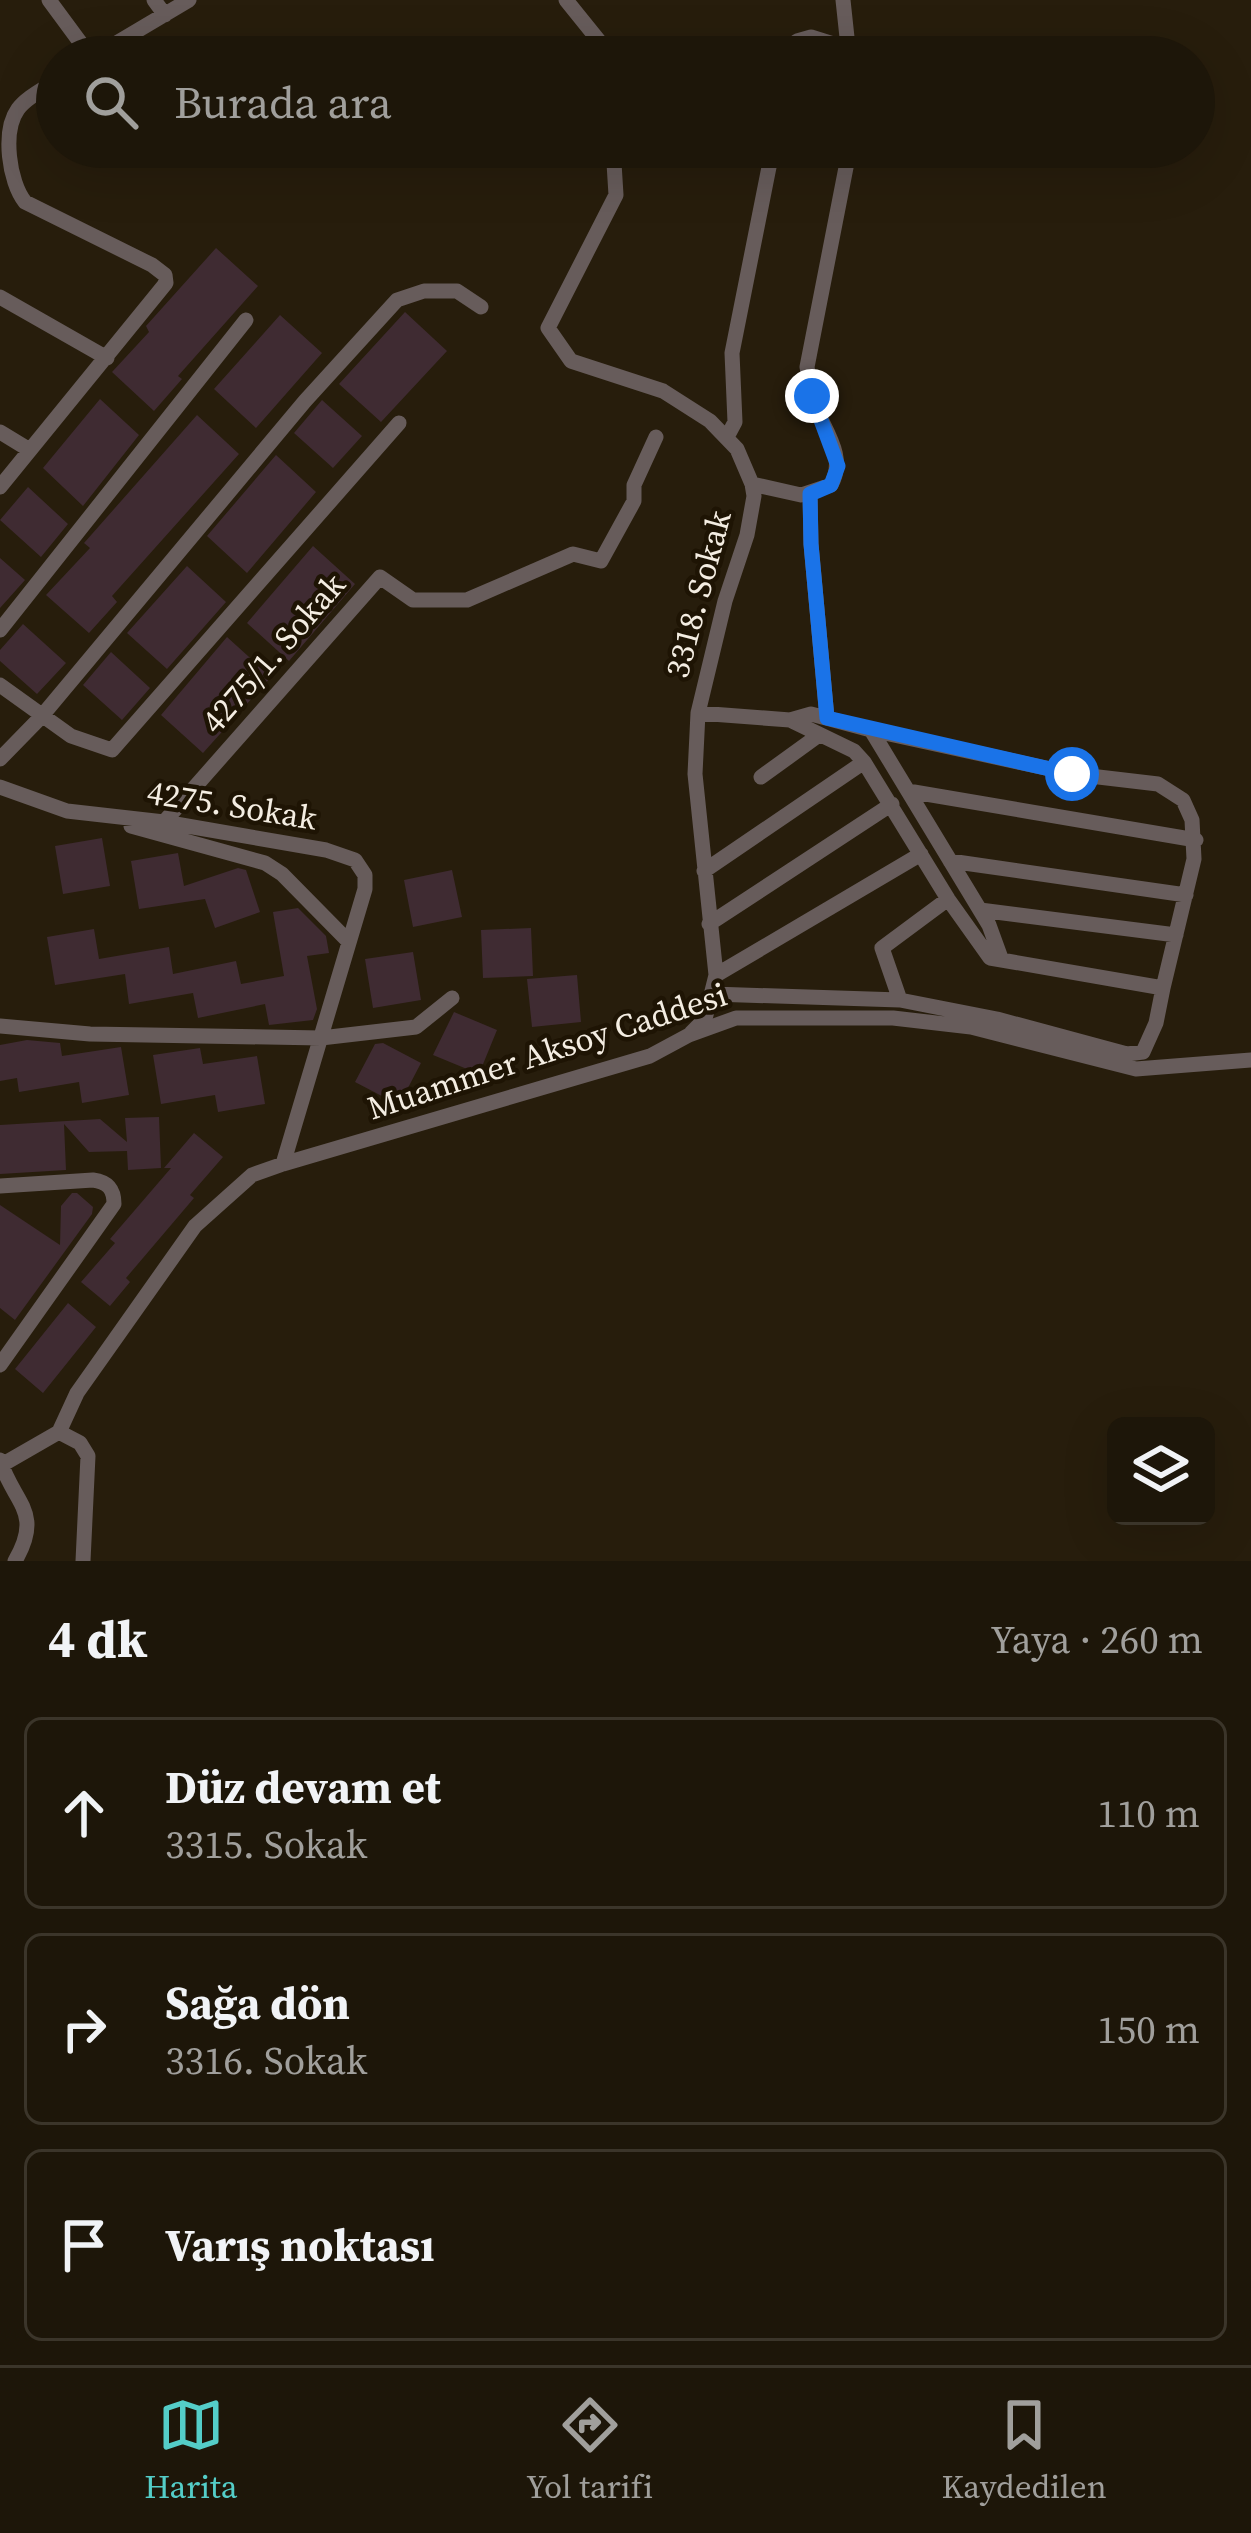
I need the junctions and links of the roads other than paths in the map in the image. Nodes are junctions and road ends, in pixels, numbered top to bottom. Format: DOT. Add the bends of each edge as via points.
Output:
graph roads {
  1 [pos="49,0"];
  2 [pos="154,0"];
  3 [pos="189,0"];
  4 [pos="566,0"];
  5 [pos="843,0"];
  6 [pos="165,15"];
  7 [pos="76,36"];
  8 [pos="128,36"];
  9 [pos="595,36"];
  10 [pos="847,36"];
  11 [pos="36,94"];
  12 [pos="614,168"];
  13 [pos="769,168"];
  14 [pos="846,168"];
  15 [pos="0,297"];
  16 [pos="481,307"];
  17 [pos="246,320"];
  18 [pos="107,358"];
  19 [pos="399,423"];
  20 [pos="0,432"];
  21 [pos="656,436"];
  22 [pos="727,436"];
  23 [pos="28,449"];
  24 [pos="752,484"];
  25 [pos="0,488"];
  26 [pos="810,494"];
  27 [pos="0,630"];
  28 [pos="0,685"];
  29 [pos="698,713"];
  30 [pos="41,717"];
  31 [pos="827,718"];
  32 [pos="790,720"];
  33 [pos="871,730"];
  34 [pos="819,735"];
  35 [pos="0,759"];
  36 [pos="864,762"];
  37 [pos="761,777"];
  38 [pos="0,787"];
  39 [pos="908,791"];
  40 [pos="892,803"];
  41 [pos="67,811"];
  42 [pos="164,822"];
  43 [pos="1196,840"];
  44 [pos="921,854"];
  45 [pos="950,861"];
  46 [pos="704,871"];
  47 [pos="1186,895"];
  48 [pos="948,899"];
  49 [pos="980,910"];
  50 [pos="709,925"];
  51 [pos="1176,935"];
  52 [pos="350,941"];
  53 [pos="1001,958"];
  54 [pos="716,974"];
  55 [pos="1163,988"];
  56 [pos="713,994"];
  57 [pos="452,998"];
  58 [pos="900,1000"];
  59 [pos="0,1026"];
  60 [pos="689,1035"];
  61 [pos="321,1038"];
  62 [pos="1251,1060"];
  63 [pos="283,1164"];
  64 [pos="0,1186"];
  65 [pos="0,1365"];
  66 [pos="59,1432"];
  67 [pos="0,1464"];
  68 [pos="15,1561"];
  69 [pos="83,1561"];
  1 -- 7 [label="street"];
  2 -- 6 [label="street"];
  3 -- 6 [label="street"];
  4 -- 9 [label="street"];
  5 -- 10 [label="street"];
  6 -- 8 [label="street"];
  11 -- 18 [label="street" via="10,124 16,191 165,275"];
  12 -- 22 [label="street, 3318. Sokak" via="616,195 548,328 571,361 663,391"];
  13 -- 22 [label="street" via="732,353 735,422"];
  14 -- 26 [label="street" via="807,367 838,466 831,485"];
  15 -- 18 [label="street"];
  16 -- 30 [label="street" via="457,291 397,300"];
  17 -- 27 [label="street"];
  18 -- 23 [label="street"];
  19 -- 30 [label="street" via="112,750"];
  20 -- 23 [label="street"];
  21 -- 42 [label="street, 4275/1. Sokak" via="634,501 601,561 573,554 467,600 413,600 380,577"];
  22 -- 24 [label="street, 3318. Sokak"];
  23 -- 25 [label="street"];
  24 -- 26 [label="street"];
  24 -- 29 [label="street, 3318. Sokak" via="747,535"];
  26 -- 31 [label="street"];
  28 -- 30 [label="street"];
  29 -- 32 [label="street"];
  29 -- 46 [label="street, 3318. Sokak"];
  30 -- 35 [label="street"];
  31 -- 32 [label="street"];
  31 -- 33 [label="street"];
  32 -- 34 [label="street"];
  33 -- 39 [label="street"];
  33 -- 43 [label="street" via="1072,774 1158,784 1183,800"];
  34 -- 36 [label="street"];
  34 -- 37 [label="street"];
  36 -- 40 [label="street"];
  36 -- 46 [label="street"];
  38 -- 41 [label="street, 4275. Sokak"];
  39 -- 43 [label="street"];
  39 -- 45 [label="street"];
  40 -- 44 [label="street"];
  40 -- 50 [label="street"];
  41 -- 42 [label="street, 4275. Sokak"];
  41 -- 52 [label="street" via="265,863"];
  42 -- 52 [label="street, 4275. Sokak" via="355,860 365,889"];
  43 -- 47 [label="street"];
  44 -- 48 [label="street"];
  44 -- 54 [label="street"];
  45 -- 47 [label="street"];
  45 -- 49 [label="street"];
  46 -- 50 [label="street, 3318. Sokak"];
  47 -- 51 [label="street"];
  48 -- 53 [label="street" via="990,958"];
  48 -- 58 [label="street" via="882,948"];
  49 -- 51 [label="street"];
  49 -- 53 [label="street"];
  50 -- 54 [label="street, 3318. Sokak"];
  51 -- 55 [label="street"];
  52 -- 61 [label="street, 4275. Sokak"];
  53 -- 55 [label="street"];
  54 -- 56 [label="street, 3318. Sokak"];
  55 -- 58 [label="street" via="1143,1052 1127,1054"];
  56 -- 58 [label="street"];
  56 -- 60 [label="street, 3318. Sokak"];
  57 -- 61 [label="street" via="416,1027"];
  59 -- 61 [label="street"];
  60 -- 62 [label="street, Muammer Aksoy Caddesi" via="736,1018 893,1018 971,1027 1136,1069"];
  60 -- 63 [label="street, Muammer Aksoy Caddesi" via="650,1056"];
  61 -- 63 [label="street, 4275. Sokak"];
  63 -- 66 [label="street, Muammer Aksoy Caddesi" via="252,1174 195,1226 77,1393"];
  64 -- 65 [label="street" via="93,1180 108,1185 114,1204"];
  66 -- 67 [label="street"];
  66 -- 69 [label="street" via="88,1456"];
  67 -- 68 [label="street" via="28,1520"];
}
